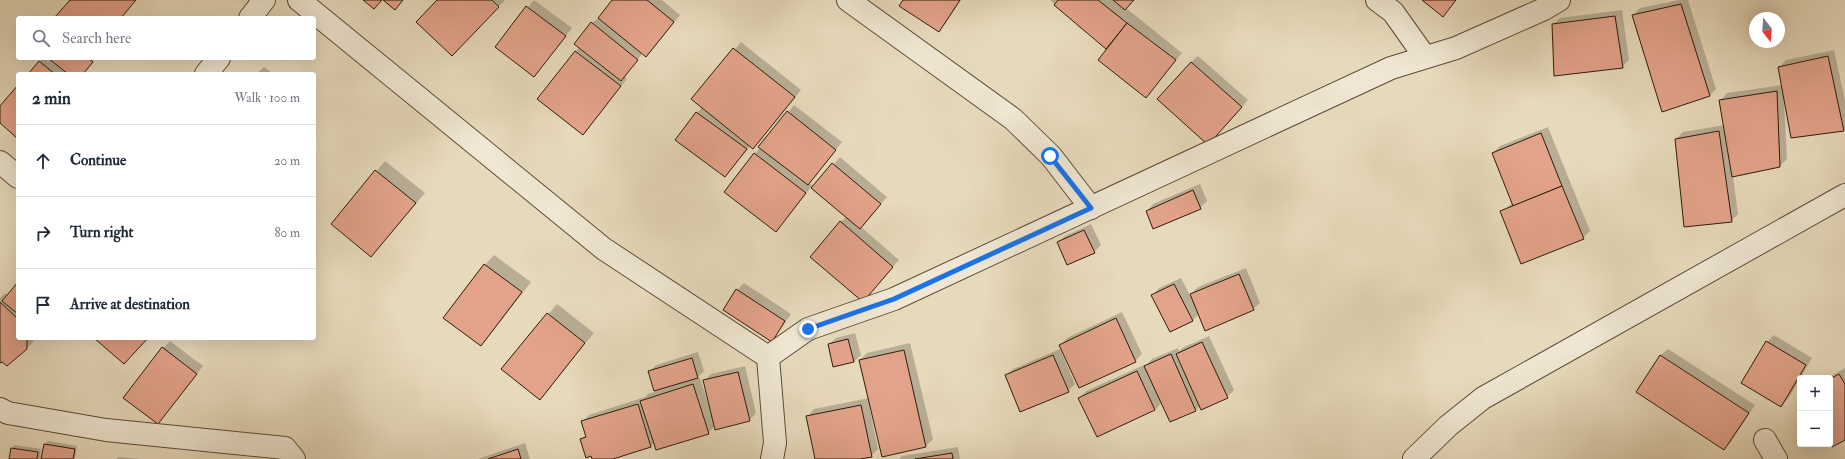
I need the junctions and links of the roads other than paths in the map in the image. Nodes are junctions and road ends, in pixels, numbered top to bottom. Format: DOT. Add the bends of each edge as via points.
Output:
graph roads {
  1 [pos="264,0"];
  2 [pos="299,0"];
  3 [pos="848,0"];
  4 [pos="1377,0"];
  5 [pos="1559,0"];
  6 [pos="252,16"];
  7 [pos="1425,57"];
  8 [pos="217,60"];
  9 [pos="208,72"];
  10 [pos="0,162"];
  11 [pos="16,175"];
  12 [pos="1845,195"];
  13 [pos="1091,208"];
  14 [pos="768,357"];
  15 [pos="0,409"];
  16 [pos="1765,440"];
  17 [pos="294,459"];
  18 [pos="772,459"];
  19 [pos="1414,459"];
  20 [pos="1776,459"];
  1 -- 6 [label="street"];
  2 -- 14 [label="street" via="604,249"];
  3 -- 13 [label="street" via="1013,119 1050,156"];
  4 -- 7 [label="street" via="1393,12"];
  5 -- 7 [label="street" via="1456,48"];
  7 -- 13 [label="street" via="1391,68"];
  8 -- 9 [label="street"];
  10 -- 11 [label="street"];
  12 -- 19 [label="street" via="1483,398 1448,426"];
  13 -- 14 [label="street" via="894,299 808,329"];
  14 -- 18 [label="street" via="775,443"];
  15 -- 17 [label="street" via="8,414 106,430 285,448"];
  16 -- 20 [label="street"];
}
